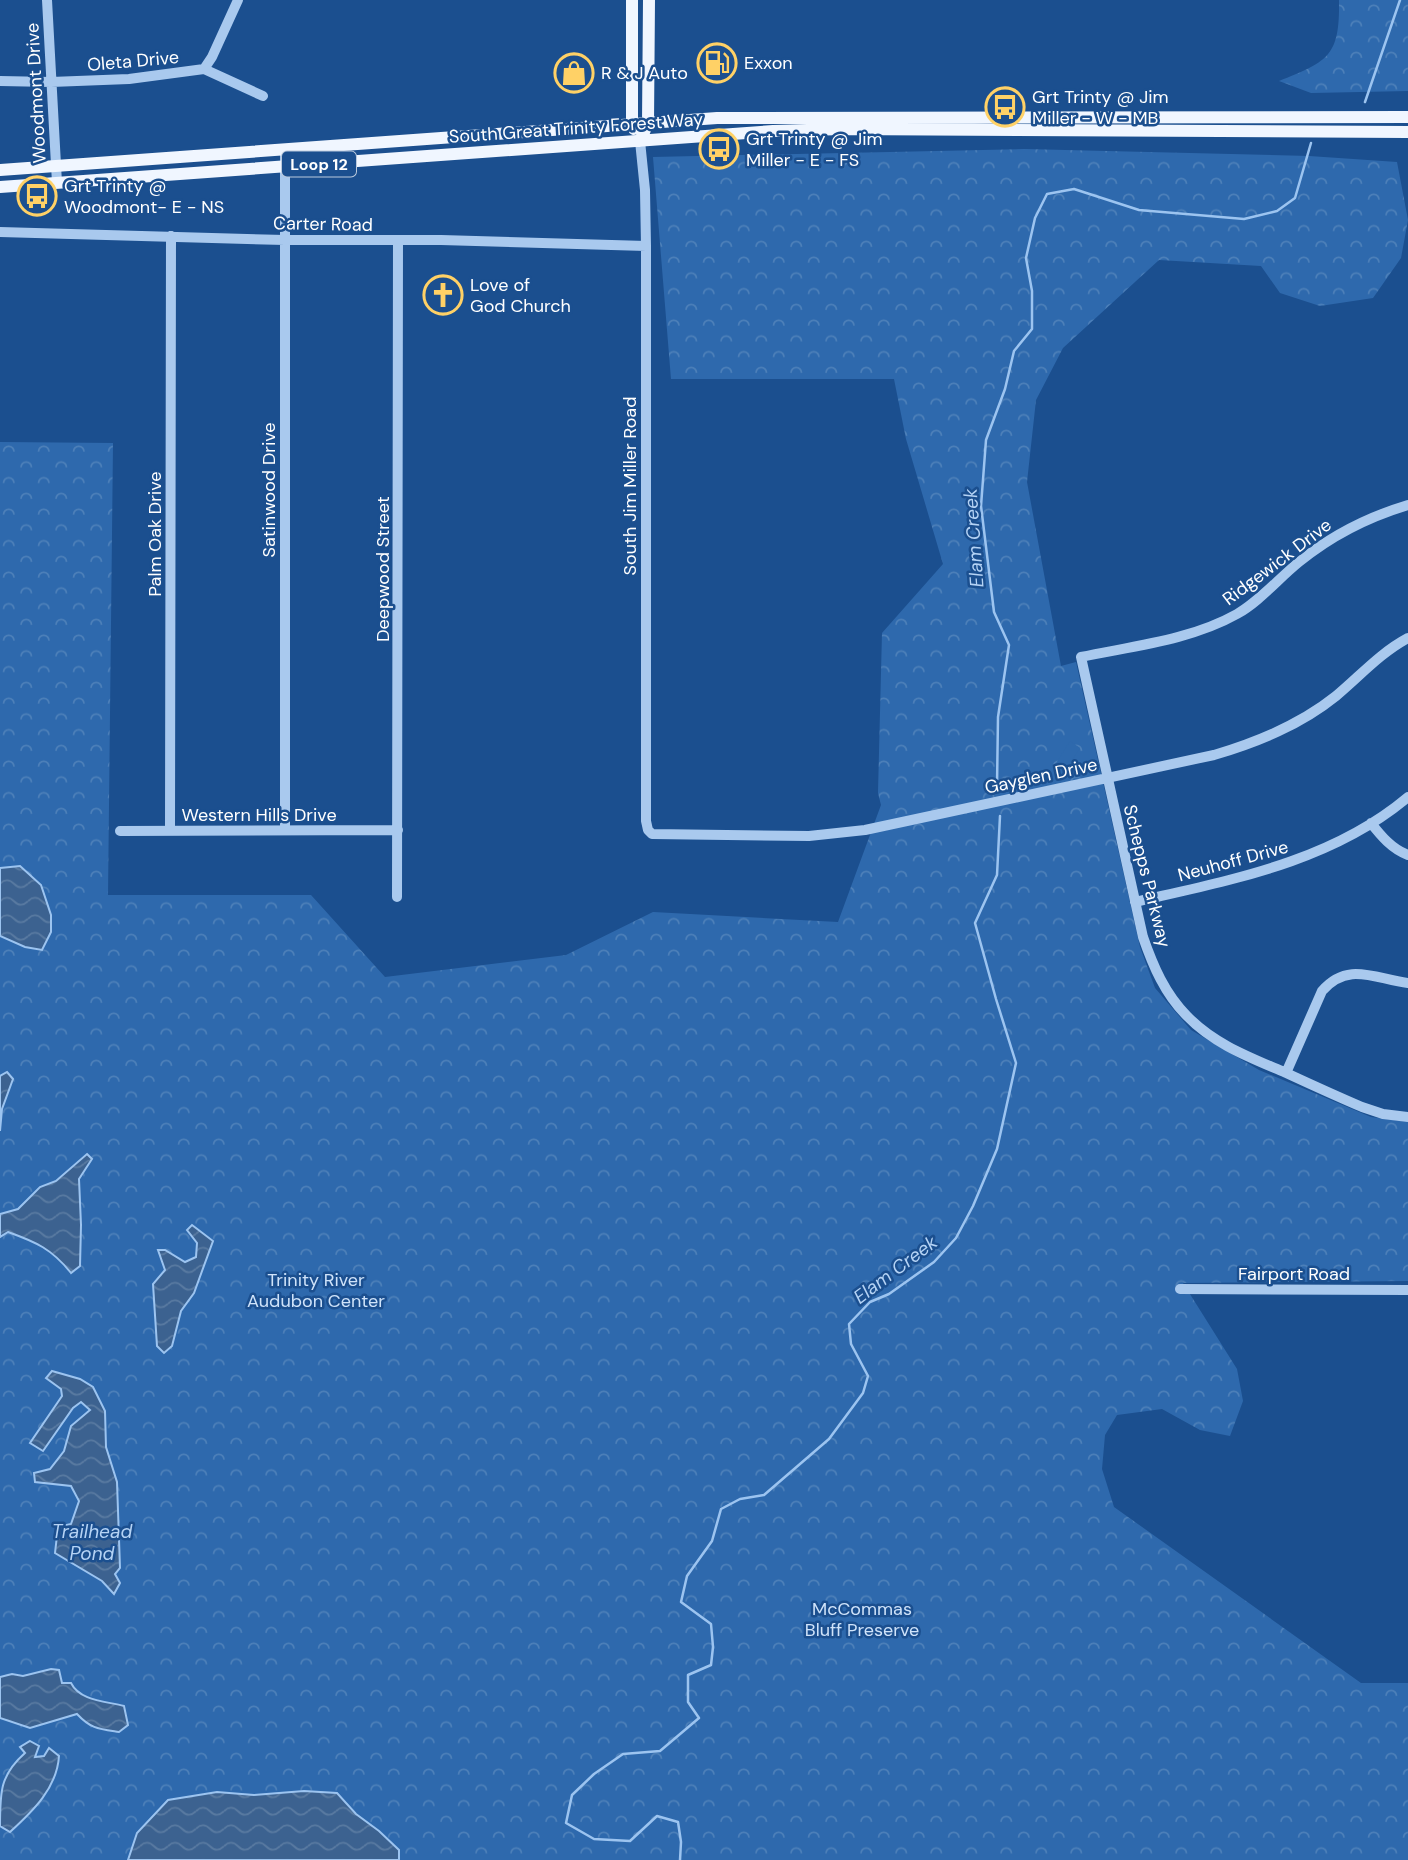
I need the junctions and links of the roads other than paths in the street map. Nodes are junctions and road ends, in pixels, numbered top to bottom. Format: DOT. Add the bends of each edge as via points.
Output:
graph roads {
  1 [pos="47,0"];
  2 [pos="238,0"];
  3 [pos="632,0"];
  4 [pos="649,0"];
  5 [pos="204,69"];
  6 [pos="0,81"];
  7 [pos="51,82"];
  8 [pos="263,96"];
  9 [pos="1408,117"];
  10 [pos="648,123"];
  11 [pos="632,124"];
  12 [pos="1408,132"];
  13 [pos="640,141"];
  14 [pos="285,150"];
  15 [pos="56,166"];
  16 [pos="285,167"];
  17 [pos="0,170"];
  18 [pos="57,183"];
  19 [pos="0,187"];
  20 [pos="0,232"];
  21 [pos="171,236"];
  22 [pos="285,240"];
  23 [pos="398,241"];
  24 [pos="646,246"];
  25 [pos="1408,505"];
  26 [pos="1408,638"];
  27 [pos="1081,657"];
  28 [pos="1107,779"];
  29 [pos="1408,797"];
  30 [pos="1371,823"];
  31 [pos="285,830"];
  32 [pos="398,830"];
  33 [pos="648,830"];
  34 [pos="120,831"];
  35 [pos="170,831"];
  36 [pos="1408,855"];
  37 [pos="397,897"];
  38 [pos="1135,902"];
  39 [pos="1408,983"];
  40 [pos="1286,1073"];
  41 [pos="1408,1117"];
  42 [pos="1180,1289"];
  43 [pos="1408,1290"];
  1 -- 7 [label="street, Woodmont Drive"];
  2 -- 5 [label="street"];
  3 -- 11 [label="main road"];
  4 -- 10 [label="main road"];
  5 -- 7 [label="street, Oleta Drive" via="129,79"];
  5 -- 8 [label="street, Oleta Drive"];
  6 -- 7 [label="street, Oleta Drive"];
  7 -- 15 [label="street, Woodmont Drive"];
  9 -- 10 [label="main road, South Great Trinity Forest Way / Loop 12" via="784,116"];
  10 -- 11 [label="main road, South Great Trinity Forest Way / Loop 12"];
  10 -- 13 [label="main road"];
  11 -- 13 [label="main road"];
  11 -- 14 [label="main road, South Great Trinity Forest Way / Loop 12"];
  12 -- 13 [label="main road, South Great Trinity Forest Way / Loop 12" via="842,129"];
  13 -- 16 [label="main road, South Great Trinity Forest Way / Loop 12"];
  13 -- 24 [label="street, South Jim Miller Road"];
  14 -- 15 [label="main road, South Great Trinity Forest Way / Loop 12"];
  14 -- 16 [label="street, Satinwood Drive"];
  15 -- 17 [label="main road, South Great Trinity Forest Way / Loop 12"];
  15 -- 18 [label="street, Woodmont Drive"];
  16 -- 18 [label="main road, South Great Trinity Forest Way / Loop 12"];
  16 -- 22 [label="street, Satinwood Drive"];
  18 -- 19 [label="main road, South Great Trinity Forest Way / Loop 12"];
  20 -- 21 [label="street, Carter Road"];
  21 -- 22 [label="street, Carter Road"];
  21 -- 35 [label="street, Palm Oak Drive"];
  22 -- 23 [label="street, Carter Road"];
  22 -- 31 [label="street, Satinwood Drive"];
  23 -- 24 [label="street, Carter Road"];
  23 -- 32 [label="street, Deepwood Street"];
  24 -- 33 [label="street, South Jim Miller Road"];
  25 -- 27 [label="street, Ridgewick Drive" via="1350,527 1297,563 1240,613 1217,624"];
  26 -- 28 [label="street, Gayglen Drive" via="1305,718 1276,734 1214,755"];
  27 -- 28 [label="street, Schepps Parkway"];
  28 -- 33 [label="street, Gayglen Drive" via="832,835 659,836"];
  28 -- 38 [label="street, Schepps Parkway"];
  29 -- 30 [label="street, Neuhoff Drive"];
  30 -- 36 [label="street" via="1382,838"];
  30 -- 38 [label="street, Neuhoff Drive" via="1280,867"];
  31 -- 32 [label="street, Western Hills Drive"];
  31 -- 35 [label="street, Western Hills Drive"];
  32 -- 37 [label="street, Deepwood Street"];
  34 -- 35 [label="street, Western Hills Drive"];
  38 -- 40 [label="street, Schepps Parkway" via="1152,963 1186,1016 1239,1053"];
  39 -- 40 [label="street" via="1366,974 1345,974 1329,982"];
  40 -- 41 [label="street, Schepps Parkway" via="1362,1107"];
  42 -- 43 [label="street, Fairport Road"];
}
